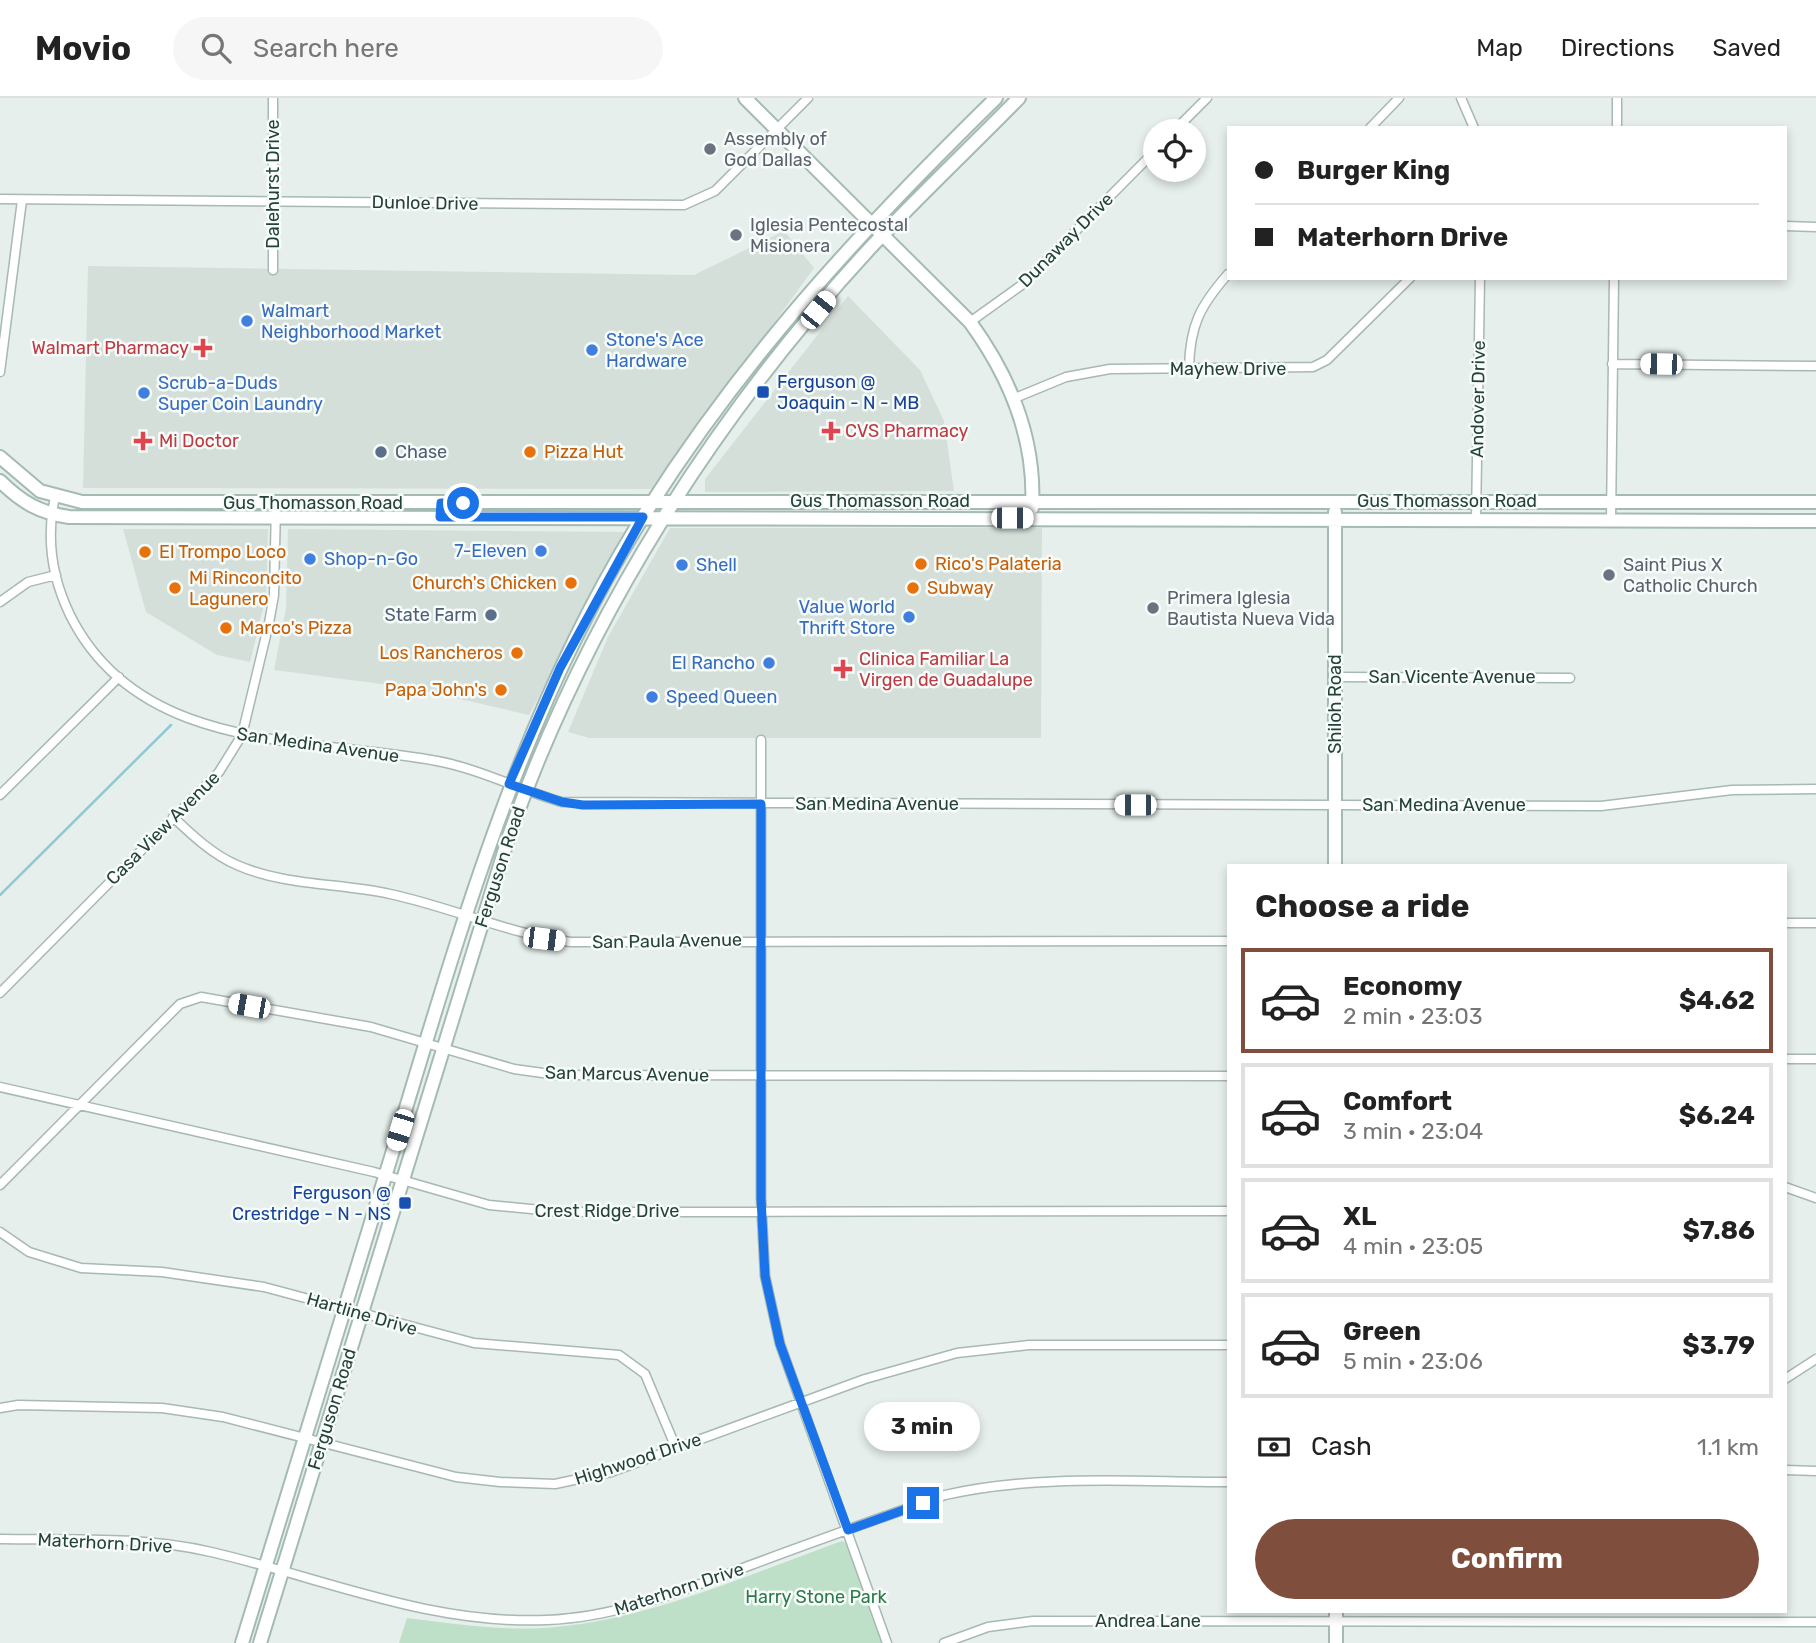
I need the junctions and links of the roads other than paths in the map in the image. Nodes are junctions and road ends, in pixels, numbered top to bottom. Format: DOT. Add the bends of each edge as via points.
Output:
graph roads {
  1 [pos="273,98"];
  2 [pos="746,98"];
  3 [pos="808,98"];
  4 [pos="996,98"];
  5 [pos="1019,98"];
  6 [pos="1207,98"];
  7 [pos="1399,98"];
  8 [pos="1461,98"];
  9 [pos="1617,98"];
  10 [pos="1186,119"];
  11 [pos="1372,126"];
  12 [pos="1473,126"];
  13 [pos="1617,126"];
  14 [pos="777,129"];
  15 [pos="1143,163"];
  16 [pos="0,199"];
  17 [pos="22,200"];
  18 [pos="274,202"];
  19 [pos="871,223"];
  20 [pos="1787,226"];
  21 [pos="1816,227"];
  22 [pos="883,235"];
  23 [pos="273,270"];
  24 [pos="1227,275"];
  25 [pos="1408,280"];
  26 [pos="1480,280"];
  27 [pos="1614,280"];
  28 [pos="970,322"];
  29 [pos="1612,364"];
  30 [pos="1816,366"];
  31 [pos="1189,368"];
  32 [pos="0,372"];
  33 [pos="1015,398"];
  34 [pos="0,457"];
  35 [pos="0,481"];
  36 [pos="55,498"];
  37 [pos="784,501"];
  38 [pos="892,501"];
  39 [pos="1033,501"];
  40 [pos="1334,501"];
  41 [pos="653,502"];
  42 [pos="674,502"];
  43 [pos="1476,502"];
  44 [pos="1611,502"];
  45 [pos="1778,502"];
  46 [pos="1816,502"];
  47 [pos="164,503"];
  48 [pos="441,503"];
  49 [pos="276,504"];
  50 [pos="51,514"];
  51 [pos="164,517"];
  52 [pos="274,517"];
  53 [pos="440,517"];
  54 [pos="643,517"];
  55 [pos="663,517"];
  56 [pos="773,518"];
  57 [pos="892,518"];
  58 [pos="1032,518"];
  59 [pos="1335,518"];
  60 [pos="1476,520"];
  61 [pos="1779,520"];
  62 [pos="1611,521"];
  63 [pos="1816,521"];
  64 [pos="56,575"];
  65 [pos="0,602"];
  66 [pos="119,677"];
  67 [pos="1334,677"];
  68 [pos="1570,678"];
  69 [pos="242,735"];
  70 [pos="761,740"];
  71 [pos="509,784"];
  72 [pos="1816,789"];
  73 [pos="525,790"];
  74 [pos="0,795"];
  75 [pos="761,804"];
  76 [pos="1335,805"];
  77 [pos="173,817"];
  78 [pos="1335,864"];
  79 [pos="465,914"];
  80 [pos="482,919"];
  81 [pos="1787,923"];
  82 [pos="1816,923"];
  83 [pos="761,940"];
  84 [pos="1227,941"];
  85 [pos="0,993"];
  86 [pos="426,1042"];
  87 [pos="443,1047"];
  88 [pos="1787,1059"];
  89 [pos="1816,1059"];
  90 [pos="762,1075"];
  91 [pos="1227,1076"];
  92 [pos="0,1087"];
  93 [pos="78,1105"];
  94 [pos="386,1175"];
  95 [pos="403,1179"];
  96 [pos="0,1185"];
  97 [pos="1787,1190"];
  98 [pos="1816,1198"];
  99 [pos="762,1211"];
  100 [pos="1227,1211"];
  101 [pos="0,1232"];
  102 [pos="344,1309"];
  103 [pos="361,1314"];
  104 [pos="1227,1345"];
  105 [pos="1816,1359"];
  106 [pos="1787,1378"];
  107 [pos="802,1404"];
  108 [pos="0,1408"];
  109 [pos="304,1437"];
  110 [pos="322,1443"];
  111 [pos="676,1448"];
  112 [pos="1787,1470"];
  113 [pos="1816,1471"];
  114 [pos="1227,1482"];
  115 [pos="848,1530"];
  116 [pos="0,1539"];
  117 [pos="265,1566"];
  118 [pos="281,1572"];
  119 [pos="1336,1617"];
  120 [pos="1816,1622"];
  121 [pos="242,1643"];
  122 [pos="260,1643"];
  123 [pos="887,1643"];
  124 [pos="944,1643"];
  125 [pos="1336,1643"];
  1 -- 18 [label="street, Dalehurst Drive"];
  2 -- 14 [label="main road"];
  3 -- 14 [label="street, Dunloe Drive"];
  4 -- 19 [label="main road, Ferguson Road"];
  5 -- 22 [label="main road, Ferguson Road"];
  6 -- 10 [label="street"];
  7 -- 11 [label="street"];
  8 -- 12 [label="street"];
  9 -- 13 [label="street"];
  14 -- 18 [label="street, Dunloe Drive" via="715,191 684,205"];
  14 -- 19 [label="main road"];
  15 -- 28 [label="street, Dunaway Drive" via="1023,284"];
  16 -- 17 [label="street, Dunloe Drive"];
  17 -- 18 [label="street, Dunloe Drive"];
  17 -- 32 [label="street"];
  18 -- 23 [label="street, Dalehurst Drive"];
  19 -- 22 [label="main road"];
  19 -- 41 [label="main road, Ferguson Road" via="745,369"];
  20 -- 21 [label="street"];
  22 -- 28 [label="main road"];
  22 -- 42 [label="main road, Ferguson Road" via="767,372"];
  24 -- 31 [label="street" via="1192,328"];
  25 -- 31 [label="street, Mayhew Drive" via="1327,360 1312,367"];
  26 -- 43 [label="street, Andover Drive"];
  27 -- 29 [label="street"];
  28 -- 33 [label="main road"];
  29 -- 30 [label="street"];
  29 -- 44 [label="street"];
  31 -- 33 [label="street, Mayhew Drive" via="1087,372"];
  33 -- 39 [label="main road" via="1031,464"];
  34 -- 36 [label="main road, Gus Thomasson Road" via="31,485"];
  35 -- 50 [label="main road, Gus Thomasson Road" via="23,502"];
  36 -- 47 [label="main road, Gus Thomasson Road"];
  36 -- 50 [label="street, San Medina Avenue"];
  37 -- 38 [label="main road, Gus Thomasson Road"];
  37 -- 42 [label="main road, Gus Thomasson Road"];
  37 -- 56 [label="main road"];
  38 -- 39 [label="main road, Gus Thomasson Road"];
  38 -- 57 [label="main road"];
  39 -- 40 [label="main road, Gus Thomasson Road"];
  39 -- 58 [label="main road"];
  40 -- 43 [label="main road, Gus Thomasson Road"];
  40 -- 59 [label="main road, Shiloh Road"];
  41 -- 42 [label="main road, Gus Thomasson Road"];
  41 -- 48 [label="main road, Gus Thomasson Road"];
  41 -- 54 [label="main road, Ferguson Road"];
  42 -- 55 [label="main road, Ferguson Road"];
  43 -- 44 [label="main road, Gus Thomasson Road"];
  43 -- 60 [label="street, Andover Drive"];
  44 -- 45 [label="main road, Gus Thomasson Road"];
  44 -- 62 [label="street"];
  45 -- 46 [label="main road, Gus Thomasson Road"];
  45 -- 61 [label="main road"];
  47 -- 49 [label="main road, Gus Thomasson Road"];
  47 -- 51 [label="main road"];
  48 -- 49 [label="main road, Gus Thomasson Road"];
  48 -- 53 [label="main road"];
  49 -- 52 [label="street, Casa View Avenue"];
  50 -- 51 [label="main road, Gus Thomasson Road"];
  50 -- 64 [label="street, San Medina Avenue" via="49,534"];
  51 -- 52 [label="main road, Gus Thomasson Road"];
  52 -- 53 [label="main road, Gus Thomasson Road"];
  52 -- 69 [label="street, Casa View Avenue" via="272,611"];
  53 -- 54 [label="main road, Gus Thomasson Road"];
  54 -- 55 [label="main road, Gus Thomasson Road"];
  54 -- 71 [label="main road, Ferguson Road" via="560,668"];
  55 -- 56 [label="main road, Gus Thomasson Road"];
  55 -- 73 [label="main road, Ferguson Road" via="592,642"];
  56 -- 57 [label="main road, Gus Thomasson Road"];
  57 -- 58 [label="main road, Gus Thomasson Road"];
  58 -- 59 [label="main road, Gus Thomasson Road"];
  59 -- 60 [label="main road, Gus Thomasson Road"];
  59 -- 67 [label="main road, Shiloh Road"];
  60 -- 62 [label="main road, Gus Thomasson Road"];
  61 -- 62 [label="main road, Gus Thomasson Road"];
  61 -- 63 [label="main road, Gus Thomasson Road"];
  64 -- 65 [label="street" via="28,582"];
  64 -- 66 [label="street, San Medina Avenue" via="76,627"];
  66 -- 69 [label="street, San Medina Avenue" via="177,714"];
  66 -- 74 [label="street"];
  67 -- 68 [label="street, San Vicente Avenue"];
  67 -- 76 [label="main road, Shiloh Road"];
  69 -- 71 [label="street, San Medina Avenue" via="438,761"];
  69 -- 77 [label="street, Casa View Avenue" via="219,772"];
  70 -- 75 [label="street"];
  71 -- 73 [label="street, San Medina Avenue"];
  71 -- 79 [label="main road, Ferguson Road"];
  72 -- 76 [label="street, San Medina Avenue" via="1732,790 1601,806"];
  73 -- 75 [label="street, San Medina Avenue" via="583,805"];
  73 -- 80 [label="main road, Ferguson Road"];
  75 -- 76 [label="street, San Medina Avenue"];
  75 -- 83 [label="street"];
  76 -- 78 [label="main road, Shiloh Road"];
  77 -- 79 [label="street, San Paula Avenue" via="221,857 239,866 387,893"];
  77 -- 85 [label="street, Casa View Avenue"];
  79 -- 80 [label="street, San Paula Avenue"];
  79 -- 86 [label="main road, Ferguson Road"];
  80 -- 83 [label="street, San Paula Avenue" via="544,939 571,942"];
  80 -- 87 [label="main road, Ferguson Road"];
  81 -- 82 [label="street"];
  83 -- 84 [label="street, San Paula Avenue"];
  83 -- 90 [label="street"];
  86 -- 87 [label="street, San Marcus Avenue"];
  86 -- 93 [label="street, San Marcus Avenue" via="371,1027 189,999"];
  86 -- 94 [label="main road, Ferguson Road"];
  87 -- 90 [label="street, San Marcus Avenue" via="541,1073"];
  87 -- 95 [label="main road, Ferguson Road"];
  88 -- 89 [label="street"];
  90 -- 91 [label="street, San Marcus Avenue"];
  90 -- 99 [label="street"];
  92 -- 93 [label="street, Crest Ridge Drive"];
  93 -- 94 [label="street, Crest Ridge Drive"];
  93 -- 96 [label="street"];
  94 -- 95 [label="street, Crest Ridge Drive"];
  94 -- 102 [label="main road, Ferguson Road"];
  95 -- 99 [label="street, Crest Ridge Drive" via="489,1205 535,1212"];
  95 -- 103 [label="main road, Ferguson Road"];
  97 -- 98 [label="street"];
  99 -- 100 [label="street, Crest Ridge Drive"];
  99 -- 107 [label="street" via="771,1307"];
  101 -- 102 [label="street, Hartline Drive" via="29,1252 81,1268 225,1280"];
  102 -- 103 [label="street, Hartline Drive"];
  102 -- 109 [label="main road, Ferguson Road"];
  103 -- 110 [label="main road, Ferguson Road"];
  103 -- 111 [label="street, Hartline Drive" via="474,1343 620,1355 645,1374"];
  104 -- 107 [label="street, Highwood Drive" via="1029,1345 957,1353 865,1379"];
  105 -- 106 [label="street"];
  107 -- 111 [label="street, Highwood Drive"];
  107 -- 115 [label="street"];
  108 -- 109 [label="street, Highwood Drive" via="162,1408"];
  109 -- 110 [label="street, Highwood Drive"];
  109 -- 117 [label="main road, Ferguson Road"];
  110 -- 111 [label="street, Highwood Drive" via="456,1477 533,1484 586,1479"];
  110 -- 118 [label="main road, Ferguson Road"];
  112 -- 113 [label="street"];
  114 -- 115 [label="street, Materhorn Drive" via="1003,1484 945,1495"];
  115 -- 118 [label="street, Materhorn Drive" via="648,1602 582,1618 500,1619 429,1611"];
  115 -- 123 [label="street"];
  116 -- 117 [label="street, Materhorn Drive" via="160,1543"];
  117 -- 118 [label="street, Materhorn Drive"];
  117 -- 121 [label="main road, Ferguson Road"];
  118 -- 122 [label="main road, Ferguson Road"];
  119 -- 120 [label="street, Andrea Lane"];
  119 -- 124 [label="street, Andrea Lane" via="1033,1621 988,1628"];
  119 -- 125 [label="main road"];
}
